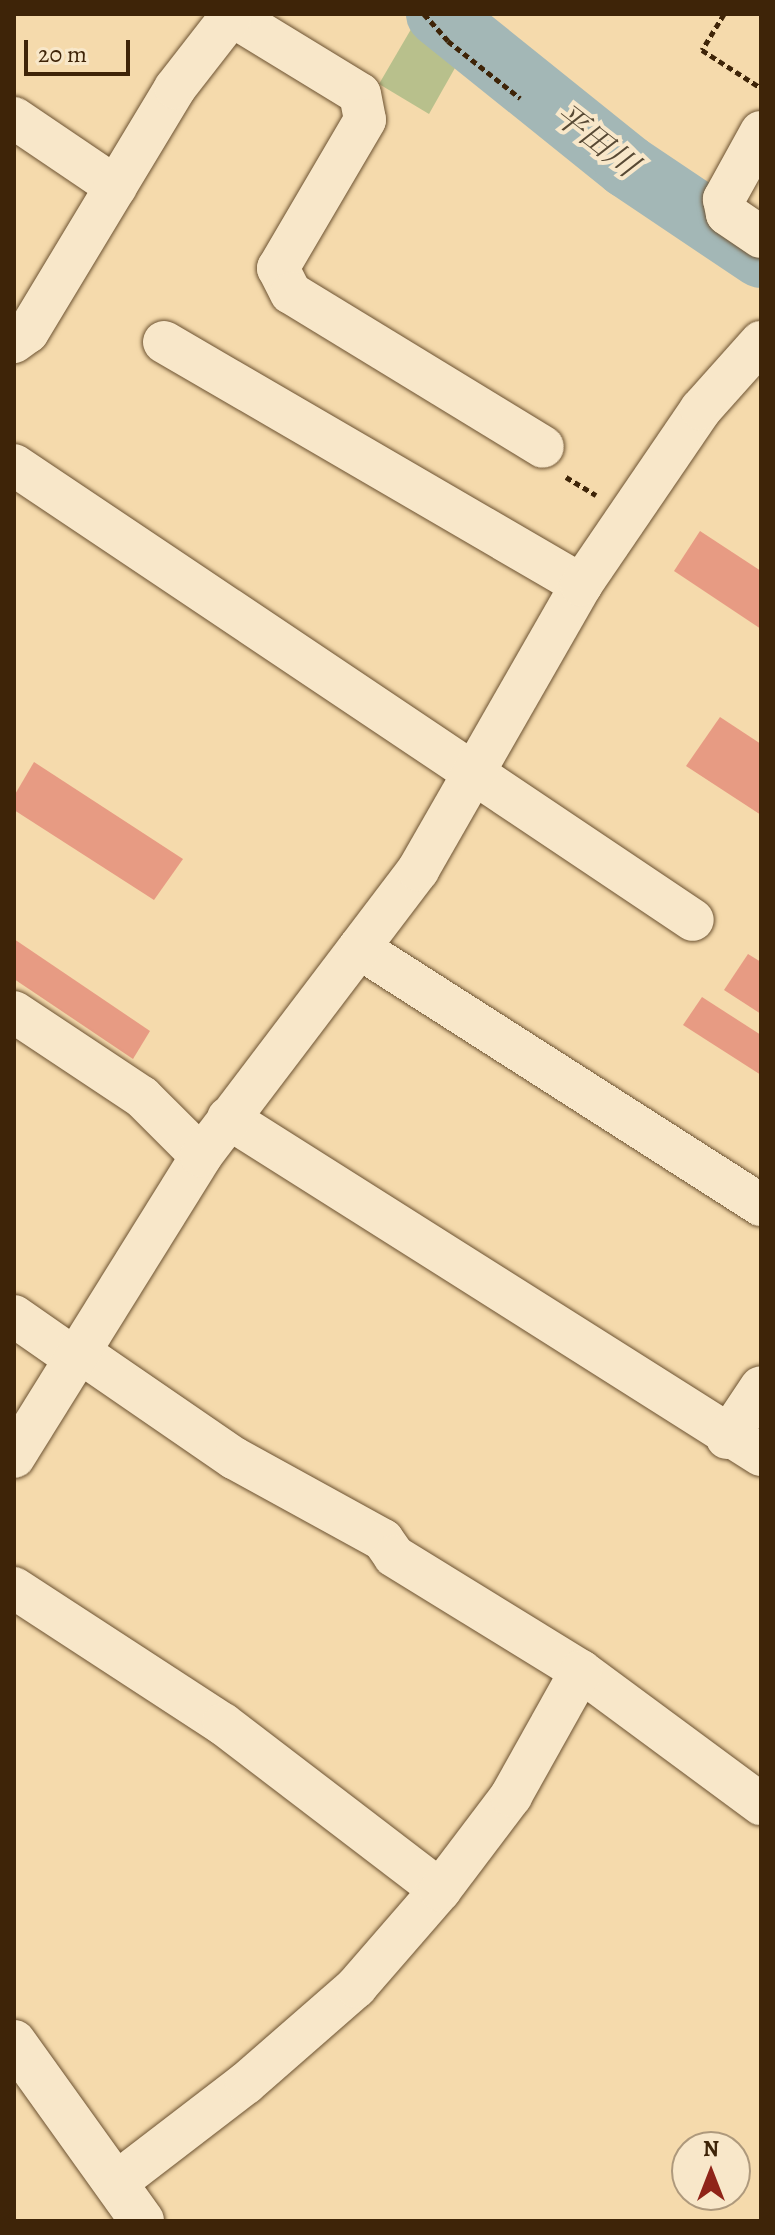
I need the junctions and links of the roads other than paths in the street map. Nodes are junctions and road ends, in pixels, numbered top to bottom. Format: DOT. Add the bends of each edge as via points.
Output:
graph roads {
  1 [pos="230,15"];
  2 [pos="14,118"];
  3 [pos="761,132"];
  4 [pos="116,187"];
  5 [pos="761,237"];
  6 [pos="14,342"];
  7 [pos="164,342"];
  8 [pos="761,342"];
  9 [pos="543,447"];
  10 [pos="14,465"];
  11 [pos="581,585"];
  12 [pos="473,775"];
  13 [pos="693,920"];
  14 [pos="359,948"];
  15 [pos="14,1012"];
  16 [pos="228,1118"];
  17 [pos="201,1156"];
  18 [pos="761,1205"];
  19 [pos="14,1316"];
  20 [pos="79,1356"];
  21 [pos="761,1387"];
  22 [pos="744,1447"];
  23 [pos="14,1457"];
  24 [pos="14,1588"];
  25 [pos="581,1671"];
  26 [pos="761,1804"];
  27 [pos="440,1890"];
  28 [pos="14,2042"];
  29 [pos="117,2182"];
  30 [pos="142,2221"];
  1 -- 4 [label="street" via="175,88"];
  1 -- 9 [label="street" via="360,94 365,120 278,268 291,293 504,407"];
  2 -- 4 [label="street"];
  3 -- 5 [label="street" via="724,199 727,214"];
  4 -- 6 [label="street" via="28,332"];
  7 -- 11 [label="street"];
  8 -- 11 [label="street" via="701,409"];
  10 -- 12 [label="street"];
  11 -- 12 [label="street"];
  12 -- 13 [label="street"];
  12 -- 14 [label="street" via="418,870"];
  14 -- 16 [label="street"];
  14 -- 18 [label="street"];
  15 -- 17 [label="street" via="142,1097"];
  16 -- 17 [label="street"];
  16 -- 22 [label="street"];
  17 -- 20 [label="street"];
  19 -- 20 [label="street"];
  20 -- 23 [label="street"];
  20 -- 25 [label="street" via="234,1458 383,1540 394,1556"];
  21 -- 22 [label="street"];
  24 -- 27 [label="street" via="223,1724"];
  25 -- 26 [label="street"];
  25 -- 27 [label="street" via="511,1796"];
  27 -- 29 [label="street" via="356,1987 246,2083"];
  28 -- 29 [label="street"];
  29 -- 30 [label="street"];
}
